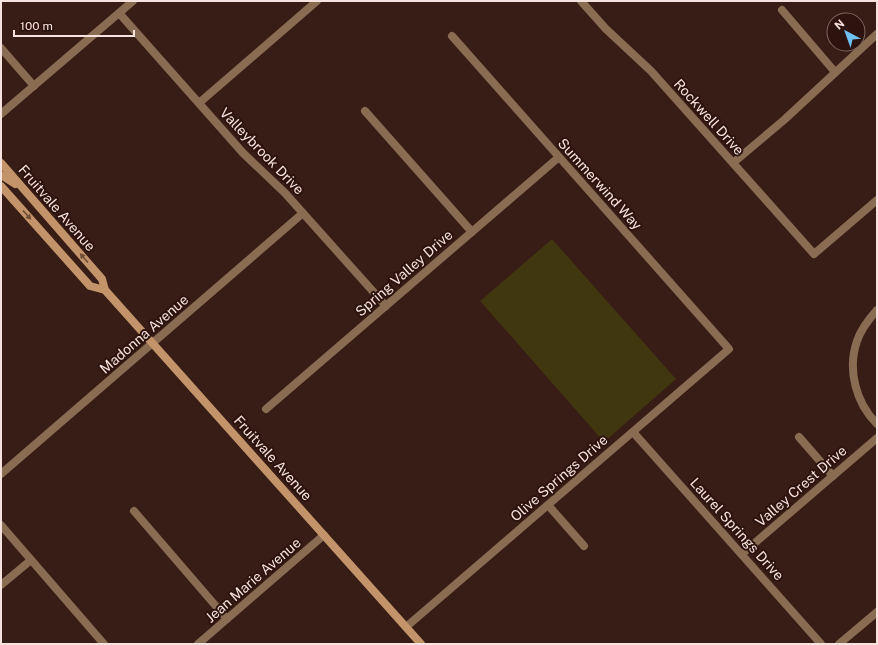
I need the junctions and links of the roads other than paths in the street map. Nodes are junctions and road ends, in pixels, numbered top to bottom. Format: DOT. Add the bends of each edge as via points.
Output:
graph roads {
  1 [pos="133,1"];
  2 [pos="317,1"];
  3 [pos="581,1"];
  4 [pos="782,10"];
  5 [pos="119,13"];
  6 [pos="877,34"];
  7 [pos="452,36"];
  8 [pos="1,48"];
  9 [pos="835,72"];
  10 [pos="34,86"];
  11 [pos="199,103"];
  12 [pos="365,112"];
  13 [pos="1,114"];
  14 [pos="559,157"];
  15 [pos="1,163"];
  16 [pos="733,163"];
  17 [pos="1,175"];
  18 [pos="1,186"];
  19 [pos="27,193"];
  20 [pos="877,200"];
  21 [pos="303,214"];
  22 [pos="472,232"];
  23 [pos="105,290"];
  24 [pos="386,306"];
  25 [pos="877,310"];
  26 [pos="153,343"];
  27 [pos="729,349"];
  28 [pos="266,409"];
  29 [pos="877,424"];
  30 [pos="633,432"];
  31 [pos="799,437"];
  32 [pos="877,438"];
  33 [pos="1,474"];
  34 [pos="833,476"];
  35 [pos="548,505"];
  36 [pos="134,511"];
  37 [pos="1,525"];
  38 [pos="324,535"];
  39 [pos="584,546"];
  40 [pos="742,554"];
  41 [pos="31,560"];
  42 [pos="1,585"];
  43 [pos="877,612"];
  44 [pos="227,619"];
  45 [pos="406,627"];
  46 [pos="104,644"];
  47 [pos="198,644"];
  48 [pos="421,644"];
  49 [pos="822,644"];
  50 [pos="839,644"];
  1 -- 5 [label="street"];
  2 -- 11 [label="street"];
  3 -- 16 [label="street, Rockwell Drive" via="606,29 651,71"];
  4 -- 9 [label="street"];
  5 -- 10 [label="street"];
  5 -- 11 [label="street, Valleybrook Drive"];
  6 -- 9 [label="street"];
  7 -- 14 [label="street, Summerwind Way"];
  8 -- 10 [label="street"];
  9 -- 16 [label="street"];
  10 -- 13 [label="street"];
  11 -- 21 [label="street, Valleybrook Drive" via="243,153"];
  12 -- 22 [label="street"];
  14 -- 22 [label="street, Spring Valley Drive"];
  14 -- 27 [label="street, Summerwind Way"];
  15 -- 19 [label="main road, Fruitvale Avenue"];
  16 -- 20 [label="street, Rockwell Drive" via="814,254"];
  17 -- 19 [label="main road"];
  18 -- 23 [label="main road, Fruitvale Avenue, one-way" via="90,286"];
  23 -- 19 [label="main road, Fruitvale Avenue, one-way" via="102,280"];
  21 -- 24 [label="street, Valleybrook Drive"];
  21 -- 26 [label="street, Madonna Avenue"];
  22 -- 24 [label="street, Spring Valley Drive"];
  23 -- 26 [label="main road, Fruitvale Avenue"];
  24 -- 28 [label="street, Spring Valley Drive"];
  25 -- 29 [label="street" via="866,323 857,341 853,361 854,381 860,400"];
  26 -- 33 [label="street, Madonna Avenue"];
  26 -- 38 [label="main road, Fruitvale Avenue"];
  27 -- 30 [label="street, Olive Springs Drive"];
  30 -- 35 [label="street, Olive Springs Drive"];
  30 -- 40 [label="street, Laurel Springs Drive"];
  31 -- 34 [label="street"];
  32 -- 34 [label="street, Valley Crest Drive"];
  34 -- 40 [label="street, Valley Crest Drive"];
  35 -- 39 [label="street"];
  35 -- 45 [label="street, Olive Springs Drive"];
  36 -- 44 [label="street"];
  37 -- 41 [label="street"];
  38 -- 44 [label="street, Jean Marie Avenue"];
  38 -- 45 [label="main road, Fruitvale Avenue"];
  40 -- 49 [label="street, Laurel Springs Drive"];
  41 -- 42 [label="street"];
  41 -- 46 [label="street"];
  43 -- 50 [label="street"];
  44 -- 47 [label="street, Jean Marie Avenue"];
  45 -- 48 [label="main road, Fruitvale Avenue"];
}
